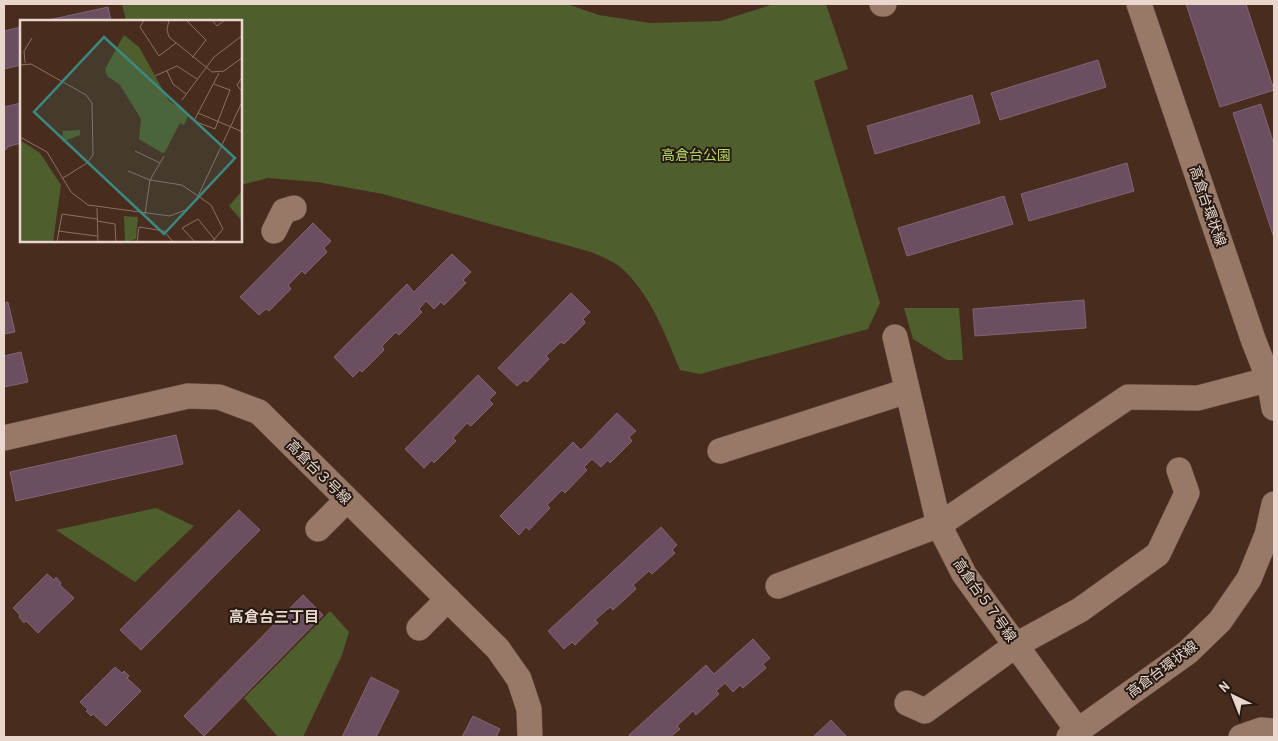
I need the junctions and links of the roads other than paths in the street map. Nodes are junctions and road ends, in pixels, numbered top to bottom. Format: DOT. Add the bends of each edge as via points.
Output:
graph roads {
  1 [pos="1139,4"];
  2 [pos="294,208"];
  3 [pos="274,231"];
  4 [pos="895,337"];
  5 [pos="1269,376"];
  6 [pos="907,391"];
  7 [pos="1274,408"];
  8 [pos="4,438"];
  9 [pos="720,450"];
  10 [pos="1178,470"];
  11 [pos="348,500"];
  12 [pos="1274,504"];
  13 [pos="939,525"];
  14 [pos="318,529"];
  15 [pos="778,586"];
  16 [pos="448,599"];
  17 [pos="418,628"];
  18 [pos="1016,645"];
  19 [pos="907,703"];
  20 [pos="1274,731"];
  21 [pos="1073,734"];
  22 [pos="530,737"];
  23 [pos="1241,737"];
  1 -- 5 [label="street, 高倉台環状線" via="1253,338"];
  2 -- 3 [label="street" via="284,211"];
  4 -- 6 [label="street, 高倉台５７号線"];
  5 -- 7 [label="street, 高倉台環状線"];
  5 -- 13 [label="street" via="1198,398 1128,397"];
  6 -- 9 [label="street"];
  6 -- 13 [label="street, 高倉台５７号線"];
  8 -- 11 [label="street, 高倉台３号線" via="188,396 220,397 259,412"];
  10 -- 18 [label="street" via="1187,494 1158,554 1080,610"];
  11 -- 14 [label="street"];
  11 -- 16 [label="street, 高倉台３号線"];
  12 -- 21 [label="street, 高倉台環状線" via="1267,535 1249,580 1220,621 1188,652"];
  13 -- 15 [label="street"];
  13 -- 18 [label="street, 高倉台５７号線" via="964,574"];
  16 -- 17 [label="street"];
  16 -- 22 [label="street, 高倉台３号線" via="498,649 519,679 529,709"];
  18 -- 19 [label="street" via="925,711"];
  18 -- 21 [label="street, 高倉台５７号線"];
  20 -- 23 [label="street" via="1261,730"];
}
